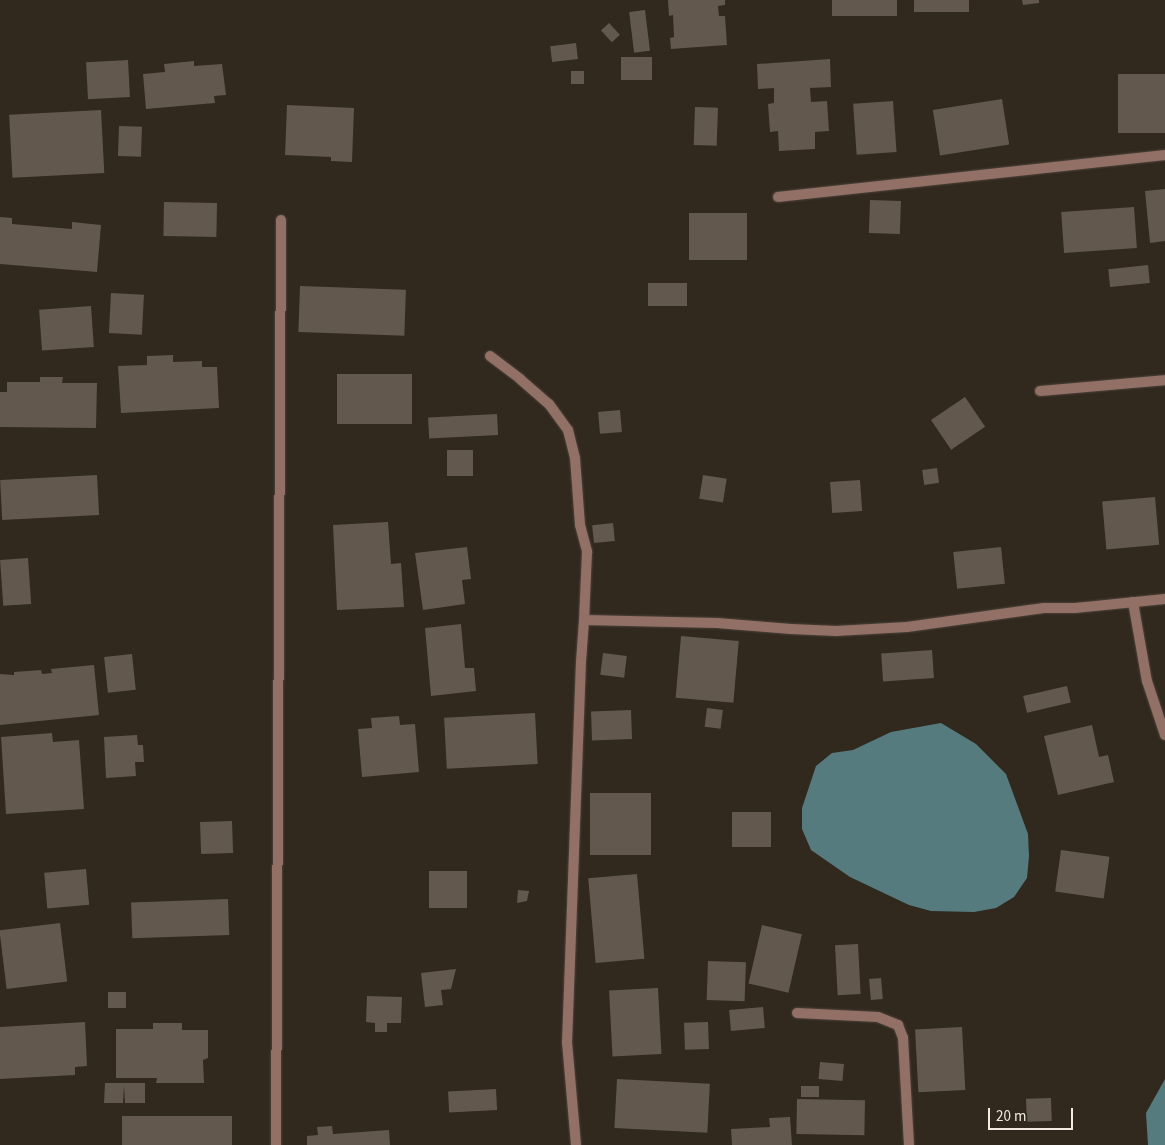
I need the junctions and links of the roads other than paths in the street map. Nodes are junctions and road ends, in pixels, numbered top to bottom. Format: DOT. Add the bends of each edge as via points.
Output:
graph roads {
  1 [pos="1165,156"];
  2 [pos="778,197"];
  3 [pos="281,220"];
  4 [pos="490,356"];
  5 [pos="1165,380"];
  6 [pos="1040,391"];
  7 [pos="1165,599"];
  8 [pos="1133,602"];
  9 [pos="584,620"];
  10 [pos="1165,735"];
  11 [pos="797,1013"];
  12 [pos="276,1145"];
  13 [pos="576,1145"];
  14 [pos="909,1145"];
  1 -- 2 [label="street"];
  3 -- 12 [label="street"];
  4 -- 9 [label="street" via="549,404 568,430 576,458 580,525 587,552"];
  5 -- 6 [label="street"];
  7 -- 8 [label="street"];
  8 -- 9 [label="street" via="1044,608 907,626 836,630"];
  8 -- 10 [label="street" via="1147,681"];
  9 -- 13 [label="street" via="567,1043"];
  11 -- 14 [label="street" via="878,1017 898,1025 903,1038"];
}
